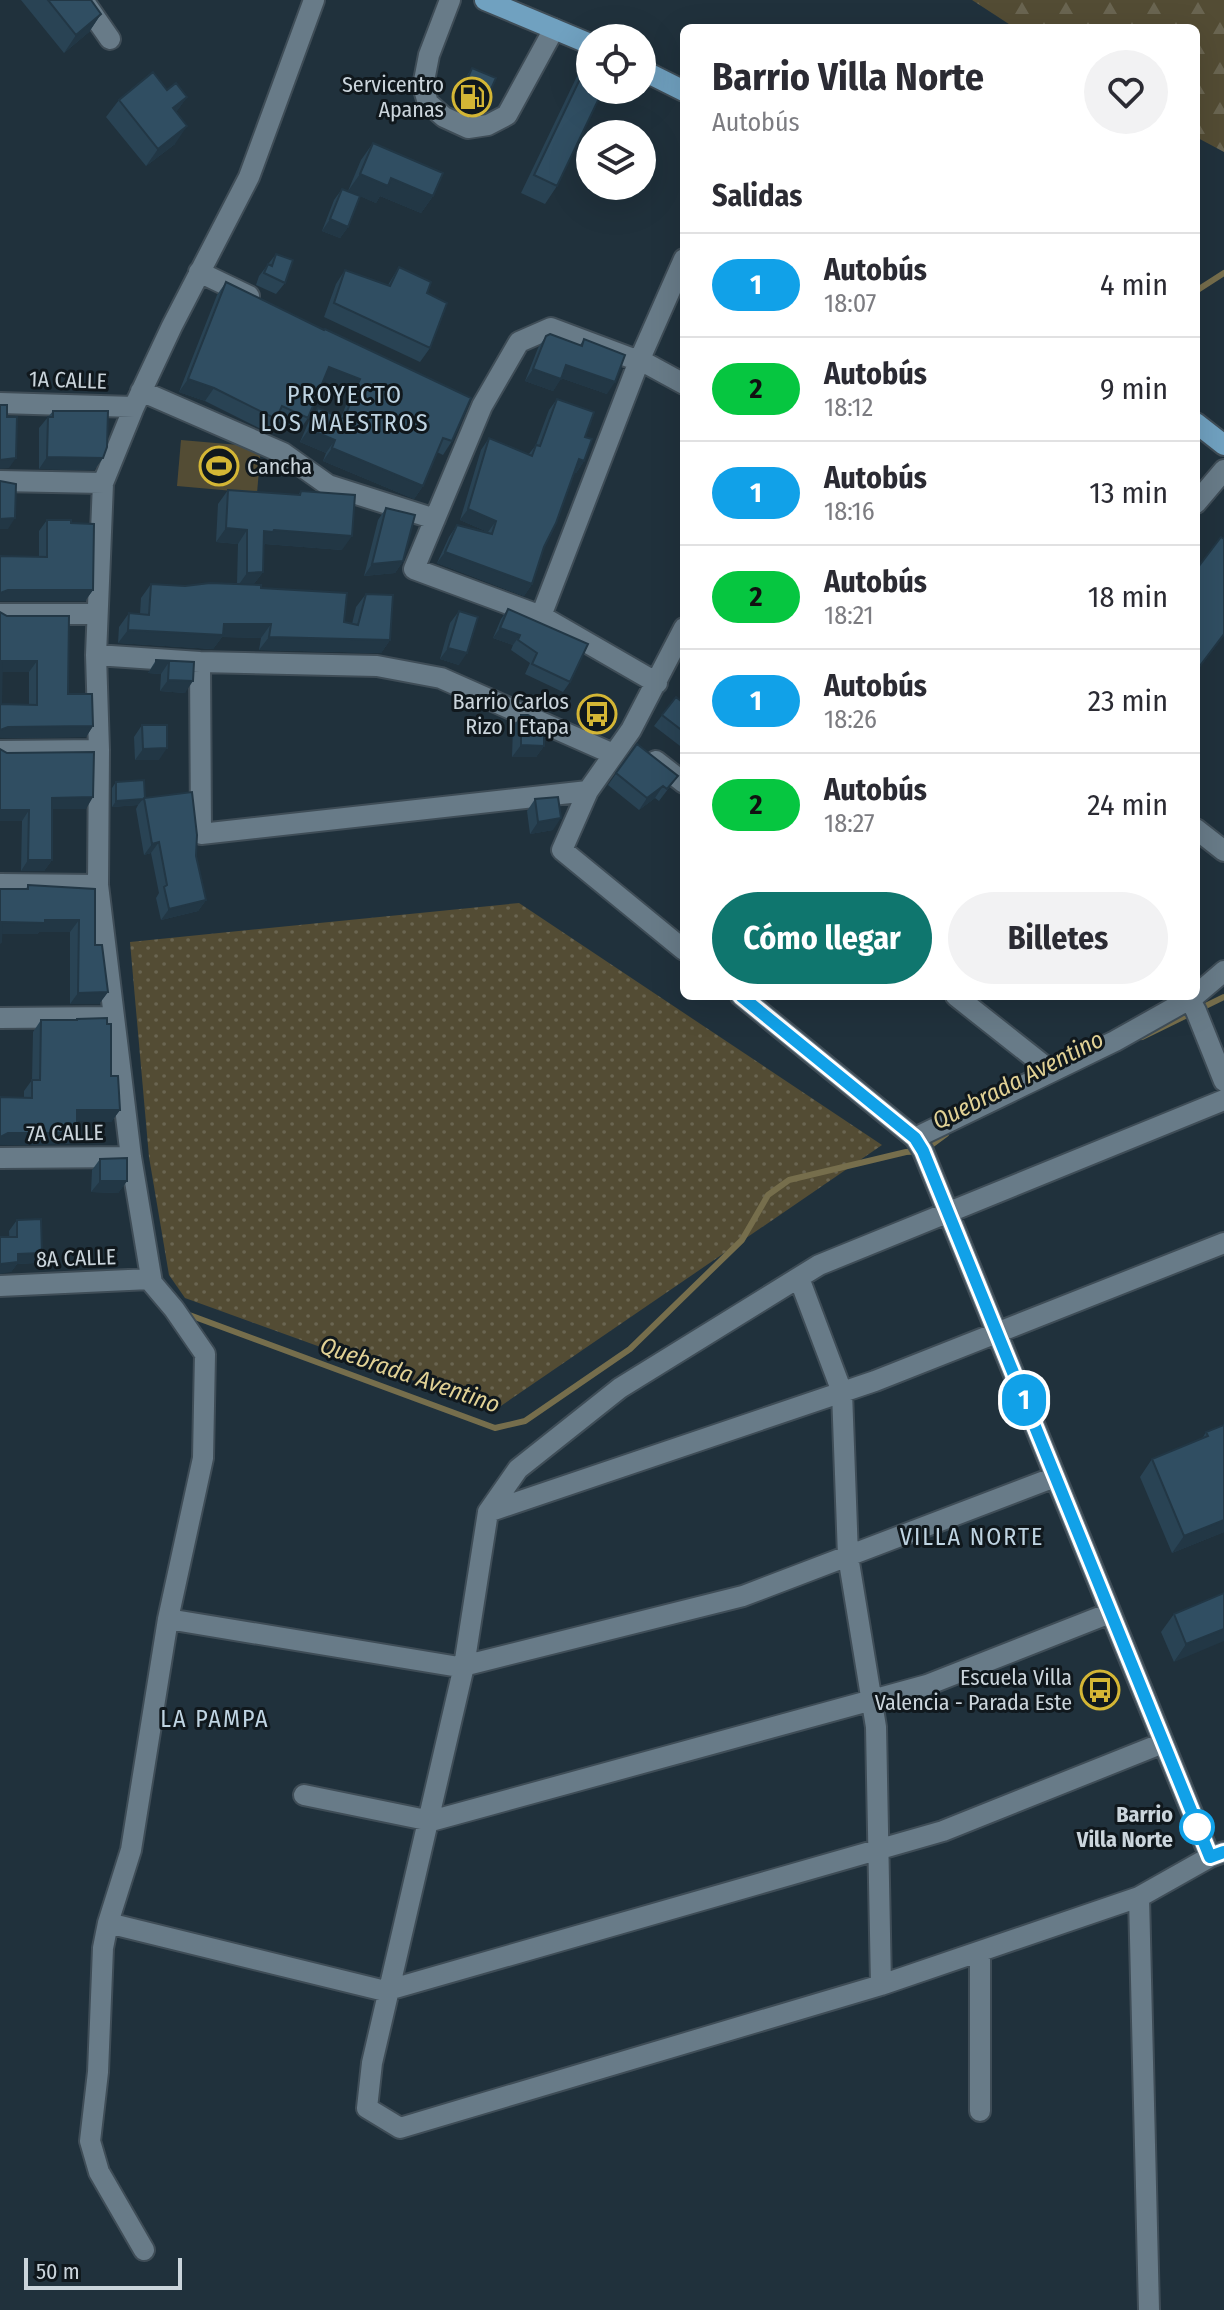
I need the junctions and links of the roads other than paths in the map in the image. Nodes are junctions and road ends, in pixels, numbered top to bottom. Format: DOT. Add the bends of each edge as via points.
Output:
graph roads {
  1 [pos="83,0"];
  2 [pos="314,0"];
  3 [pos="450,0"];
  4 [pos="485,0"];
  5 [pos="554,29"];
  6 [pos="576,38"];
  7 [pos="110,39"];
  8 [pos="656,77"];
  9 [pos="680,89"];
  10 [pos="680,268"];
  11 [pos="199,272"];
  12 [pos="270,305"];
  13 [pos="639,361"];
  14 [pos="680,382"];
  15 [pos="138,399"];
  16 [pos="0,403"];
  17 [pos="1200,426"];
  18 [pos="1224,445"];
  19 [pos="1224,470"];
  20 [pos="0,481"];
  21 [pos="103,483"];
  22 [pos="1200,498"];
  23 [pos="435,519"];
  24 [pos="0,614"];
  25 [pos="96,614"];
  26 [pos="541,616"];
  27 [pos="680,636"];
  28 [pos="96,655"];
  29 [pos="200,662"];
  30 [pos="657,683"];
  31 [pos="626,737"];
  32 [pos="99,750"];
  33 [pos="0,751"];
  34 [pos="613,754"];
  35 [pos="680,780"];
  36 [pos="588,791"];
  37 [pos="1200,832"];
  38 [pos="1224,851"];
  39 [pos="0,884"];
  40 [pos="98,885"];
  41 [pos="680,947"];
  42 [pos="1224,971"];
  43 [pos="1200,990"];
  44 [pos="746,1000"];
  45 [pos="961,1000"];
  46 [pos="1187,1000"];
  47 [pos="1193,1000"];
  48 [pos="114,1017"];
  49 [pos="0,1018"];
  50 [pos="1051,1071"];
  51 [pos="1224,1081"];
  52 [pos="1224,1100"];
  53 [pos="915,1138"];
  54 [pos="131,1157"];
  55 [pos="0,1158"];
  56 [pos="948,1213"];
  57 [pos="1224,1243"];
  58 [pos="799,1278"];
  59 [pos="152,1283"];
  60 [pos="0,1286"];
  61 [pos="997,1332"];
  62 [pos="842,1392"];
  63 [pos="1055,1477"];
  64 [pos="488,1512"];
  65 [pos="848,1556"];
  66 [pos="1110,1613"];
  67 [pos="168,1619"];
  68 [pos="464,1666"];
  69 [pos="871,1701"];
  70 [pos="1163,1743"];
  71 [pos="304,1795"];
  72 [pos="428,1821"];
  73 [pos="878,1850"];
  74 [pos="1217,1855"];
  75 [pos="1139,1897"];
  76 [pos="108,1923"];
  77 [pos="980,1952"];
  78 [pos="881,1985"];
  79 [pos="389,1990"];
  80 [pos="980,2111"];
  81 [pos="144,2250"];
  82 [pos="1149,2310"];
  1 -- 7 [label="street"];
  2 -- 11 [label="street" via="249,177"];
  3 -- 5 [label="street" via="423,86 428,103 468,128 507,115"];
  4 -- 5 [label="main road"];
  5 -- 6 [label="main road"];
  8 -- 9 [label="main road"];
  10 -- 13 [label="street"];
  11 -- 12 [label="street"];
  11 -- 15 [label="street"];
  13 -- 14 [label="street"];
  13 -- 23 [label="street" via="551,328 519,342 475,402"];
  13 -- 26 [label="street"];
  15 -- 16 [label="street, 1A CALLE"];
  15 -- 21 [label="street"];
  15 -- 23 [label="street" via="283,453 328,485"];
  17 -- 18 [label="main road"];
  19 -- 22 [label="street"];
  20 -- 21 [label="street"];
  21 -- 25 [label="street"];
  23 -- 26 [label="street" via="414,569"];
  24 -- 25 [label="street"];
  25 -- 28 [label="street"];
  26 -- 30 [label="street"];
  27 -- 30 [label="street"];
  28 -- 29 [label="street"];
  28 -- 32 [label="street"];
  29 -- 34 [label="street" via="377,666 441,678"];
  29 -- 36 [label="street" via="201,834"];
  30 -- 31 [label="street"];
  31 -- 34 [label="street"];
  31 -- 35 [label="street"];
  32 -- 33 [label="street"];
  32 -- 40 [label="street"];
  34 -- 36 [label="street"];
  36 -- 41 [label="street" via="562,850"];
  37 -- 38 [label="street"];
  39 -- 40 [label="street"];
  40 -- 48 [label="street"];
  42 -- 43 [label="street"];
  44 -- 53 [label="street"];
  45 -- 50 [label="street"];
  46 -- 50 [label="street"];
  47 -- 51 [label="street"];
  48 -- 49 [label="street"];
  48 -- 54 [label="street"];
  50 -- 53 [label="street"];
  52 -- 56 [label="street"];
  53 -- 56 [label="street"];
  54 -- 55 [label="street, 7A CALLE"];
  54 -- 59 [label="street"];
  56 -- 58 [label="street"];
  56 -- 61 [label="street"];
  57 -- 61 [label="street"];
  58 -- 62 [label="street"];
  58 -- 64 [label="street" via="620,1388 518,1469"];
  59 -- 60 [label="street, 8A CALLE" via="150,1279"];
  59 -- 67 [label="street" via="205,1354 203,1458"];
  61 -- 62 [label="street"];
  61 -- 63 [label="street"];
  62 -- 64 [label="street"];
  62 -- 65 [label="street"];
  63 -- 65 [label="street"];
  63 -- 66 [label="street"];
  64 -- 68 [label="street"];
  65 -- 68 [label="street" via="743,1596"];
  65 -- 69 [label="street"];
  66 -- 69 [label="street" via="927,1685"];
  66 -- 70 [label="street"];
  67 -- 68 [label="street"];
  67 -- 76 [label="street" via="131,1850"];
  68 -- 72 [label="street"];
  69 -- 72 [label="street"];
  69 -- 73 [label="street"];
  70 -- 73 [label="street" via="943,1831"];
  70 -- 74 [label="street"];
  71 -- 72 [label="street"];
  72 -- 79 [label="street"];
  73 -- 78 [label="street"];
  73 -- 79 [label="street"];
  74 -- 75 [label="street"];
  75 -- 77 [label="street"];
  75 -- 82 [label="street"];
  76 -- 79 [label="street"];
  76 -- 81 [label="street" via="90,2141 99,2172"];
  77 -- 78 [label="street"];
  77 -- 80 [label="street"];
  78 -- 79 [label="street" via="400,2128 367,2108"];
}
